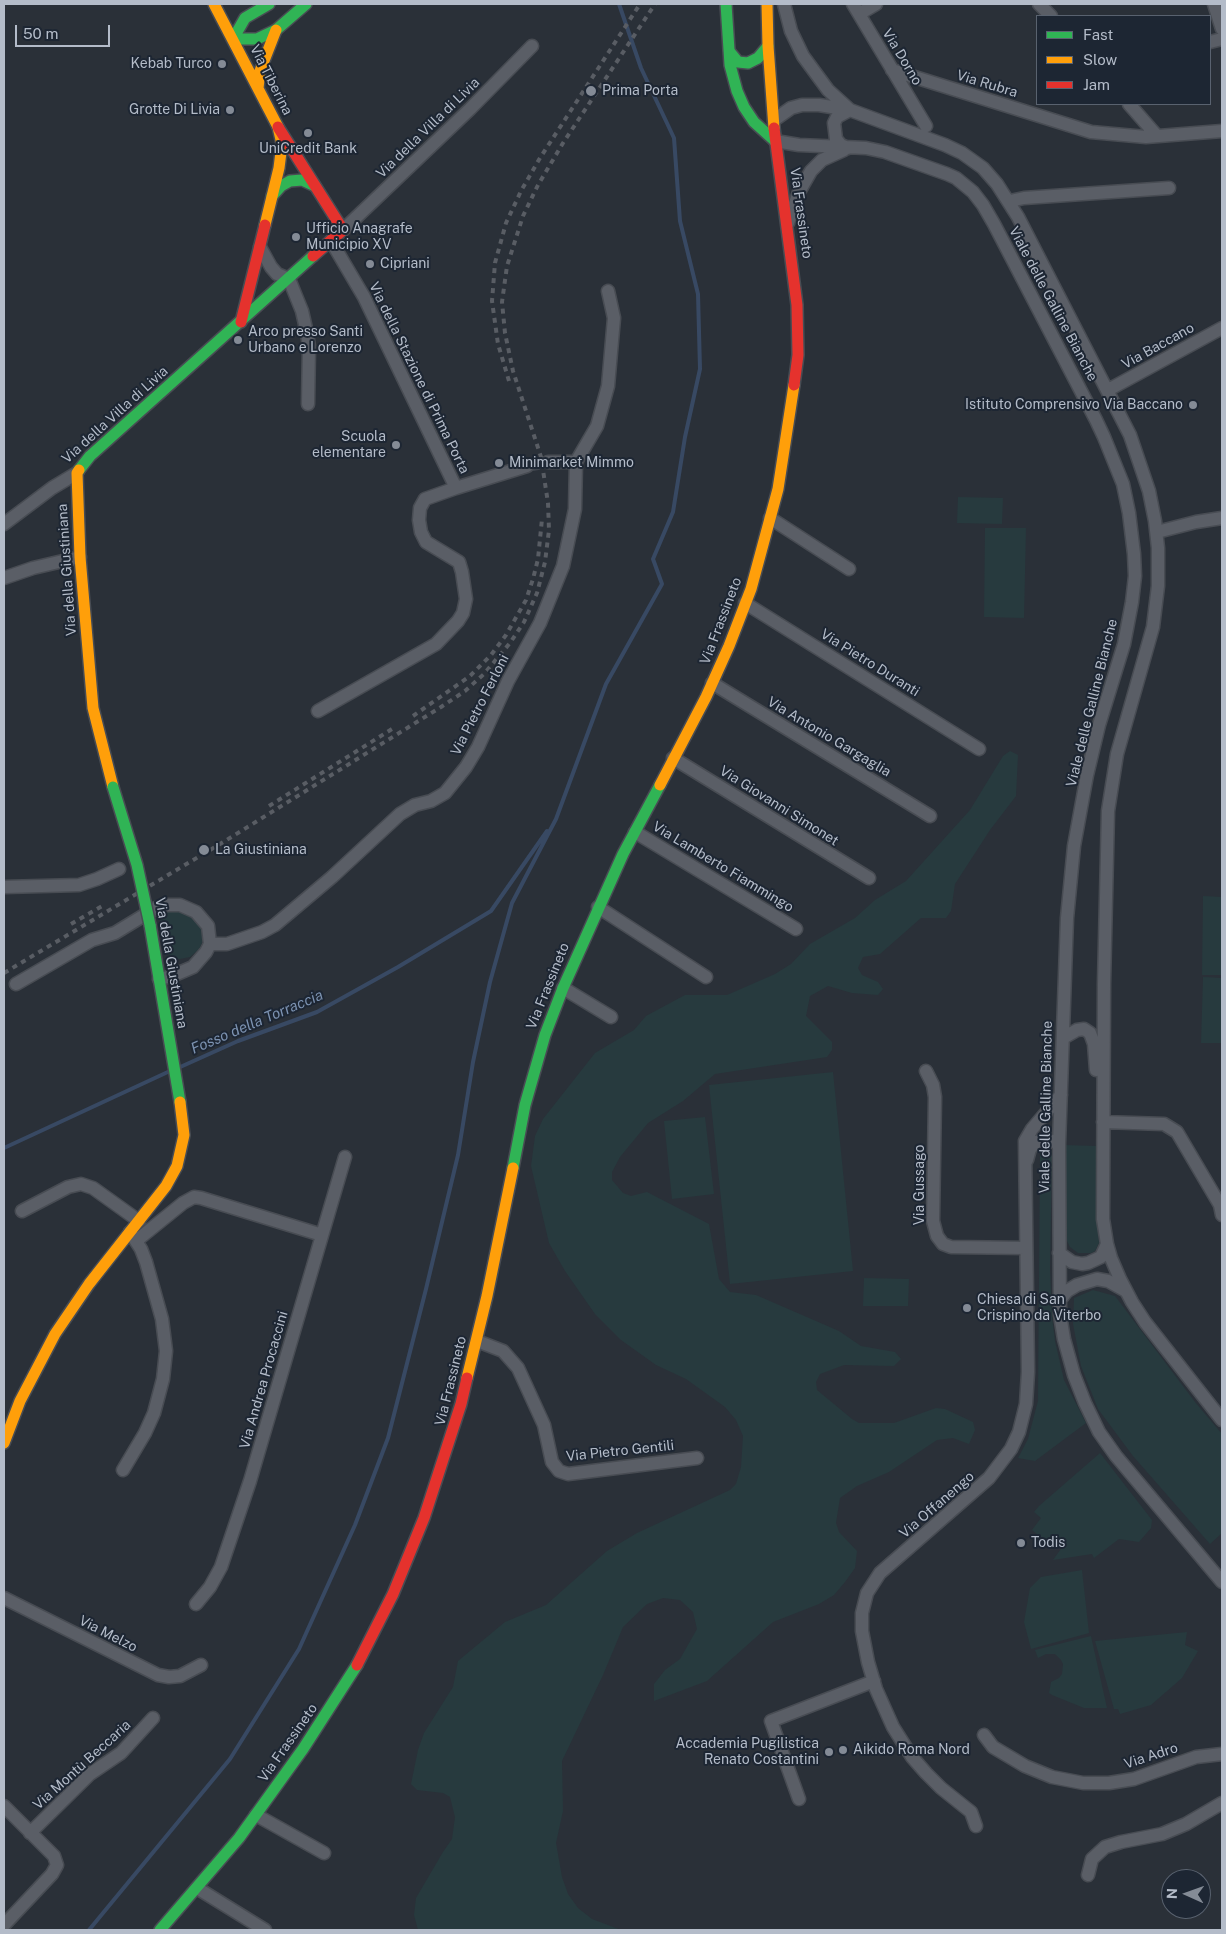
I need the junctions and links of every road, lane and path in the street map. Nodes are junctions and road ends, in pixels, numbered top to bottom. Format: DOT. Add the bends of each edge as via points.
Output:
graph roads {
  1 [pos="214,4"];
  2 [pos="269,4"];
  3 [pos="306,4"];
  4 [pos="726,4"];
  5 [pos="767,4"];
  6 [pos="784,4"];
  7 [pos="876,4"];
  8 [pos="1039,4"];
  9 [pos="1214,4"];
  10 [pos="856,9"];
  11 [pos="1049,15"];
  12 [pos="1222,29"];
  13 [pos="276,30"];
  14 [pos="233,39"];
  15 [pos="532,46"];
  16 [pos="768,46"];
  17 [pos="729,52"];
  18 [pos="892,70"];
  19 [pos="258,88"];
  20 [pos="1130,105"];
  21 [pos="850,110"];
  22 [pos="774,120"];
  23 [pos="926,126"];
  24 [pos="278,127"];
  25 [pos="1222,131"];
  26 [pos="1157,136"];
  27 [pos="775,141"];
  28 [pos="849,148"];
  29 [pos="316,186"];
  30 [pos="1169,188"];
  31 [pos="271,200"];
  32 [pos="1010,201"];
  33 [pos="787,226"];
  34 [pos="343,230"];
  35 [pos="331,241"];
  36 [pos="260,247"];
  37 [pos="289,279"];
  38 [pos="608,291"];
  39 [pos="241,322"];
  40 [pos="1222,328"];
  41 [pos="1108,390"];
  42 [pos="308,404"];
  43 [pos="548,462"];
  44 [pos="576,462"];
  45 [pos="528,466"];
  46 [pos="77,473"];
  47 [pos="456,488"];
  48 [pos="770,518"];
  49 [pos="1222,518"];
  50 [pos="4,524"];
  51 [pos="1157,532"];
  52 [pos="80,557"];
  53 [pos="849,569"];
  54 [pos="4,578"];
  55 [pos="745,603"];
  56 [pos="712,683"];
  57 [pos="318,712"];
  58 [pos="979,749"];
  59 [pos="674,758"];
  60 [pos="930,816"];
  61 [pos="635,832"];
  62 [pos="119,869"];
  63 [pos="869,878"];
  64 [pos="4,887"];
  65 [pos="598,907"];
  66 [pos="796,928"];
  67 [pos="210,944"];
  68 [pos="706,977"];
  69 [pos="159,978"];
  70 [pos="16,984"];
  71 [pos="563,988"];
  72 [pos="611,1017"];
  73 [pos="1063,1038"];
  74 [pos="926,1071"];
  75 [pos="1103,1088"];
  76 [pos="1061,1095"];
  77 [pos="1103,1122"];
  78 [pos="1060,1144"];
  79 [pos="345,1157"];
  80 [pos="1026,1162"];
  81 [pos="22,1211"];
  82 [pos="1222,1215"];
  83 [pos="139,1221"];
  84 [pos="322,1235"];
  85 [pos="133,1237"];
  86 [pos="1107,1244"];
  87 [pos="1026,1248"];
  88 [pos="1060,1253"];
  89 [pos="1126,1291"];
  90 [pos="1060,1300"];
  91 [pos="477,1341"];
  92 [pos="1222,1420"];
  93 [pos="4,1443"];
  94 [pos="697,1458"];
  95 [pos="123,1470"];
  96 [pos="1222,1582"];
  97 [pos="4,1598"];
  98 [pos="196,1604"];
  99 [pos="201,1665"];
  100 [pos="874,1682"];
  101 [pos="153,1718"];
  102 [pos="984,1734"];
  103 [pos="1222,1754"];
  104 [pos="799,1799"];
  105 [pos="1222,1803"];
  106 [pos="4,1806"];
  107 [pos="256,1815"];
  108 [pos="976,1826"];
  109 [pos="30,1833"];
  110 [pos="324,1853"];
  111 [pos="1088,1875"];
  112 [pos="197,1888"];
  113 [pos="4,1925"];
  114 [pos="167,1928"];
  115 [pos="265,1930"];
  1 -- 14 [label="main road, Via Tiberina"];
  2 -- 14 [label="main road" via="245,18"];
  3 -- 13 [label="main road"];
  4 -- 17 [label="main road"];
  5 -- 16 [label="main road, Via Frassineto"];
  6 -- 21 [label="street, Viale delle Galline Bianche" via="791,31 803,56 828,90"];
  7 -- 10 [label="street"];
  8 -- 11 [label="street"];
  9 -- 12 [label="street"];
  10 -- 18 [label="street, Via Dorno"];
  13 -- 14 [label="main road" via="257,39"];
  13 -- 19 [label="main road" via="260,71"];
  14 -- 19 [label="main road, Via Tiberina"];
  15 -- 34 [label="street, Via della Villa di Livia"];
  16 -- 17 [label="main road" via="758,58 748,63 738,62"];
  16 -- 22 [label="main road, Via Frassineto"];
  17 -- 27 [label="main road" via="741,101 754,122"];
  18 -- 23 [label="street, Via Dorno"];
  18 -- 26 [label="street, Via Rubra" via="1091,132"];
  19 -- 24 [label="main road, Via Tiberina"];
  20 -- 26 [label="street"];
  21 -- 22 [label="street, Viale delle Galline Bianche" via="802,105 790,108"];
  21 -- 28 [label="street" via="837,117 834,124 838,142"];
  21 -- 32 [label="street, Viale delle Galline Bianche" via="962,153 989,174"];
  22 -- 27 [label="main road, Via Frassineto"];
  24 -- 29 [label="main road"];
  24 -- 31 [label="main road, Via Tiberina" via="282,149"];
  25 -- 26 [label="street, Via Rubra"];
  27 -- 28 [label="street, Viale delle Galline Bianche"];
  27 -- 33 [label="main road, Via Frassineto"];
  28 -- 33 [label="street, Viale delle Galline Bianche" via="829,156 811,171 799,192"];
  28 -- 73 [label="street, Viale delle Galline Bianche" via="874,149 939,170 956,178 979,199 1104,437 1125,494 1132,532 1132,602 1121,655 1093,748 1076,834 1065,936"];
  29 -- 31 [label="main road" via="302,180 290,181 281,186"];
  29 -- 34 [label="main road"];
  30 -- 32 [label="street"];
  31 -- 36 [label="main road"];
  32 -- 41 [label="street, Viale delle Galline Bianche"];
  33 -- 48 [label="main road, Via Frassineto" via="797,304 798,355 779,483"];
  34 -- 35 [label="main road"];
  35 -- 37 [label="main road"];
  35 -- 47 [label="street, Via della Stazione di Prima Porta" via="364,297"];
  36 -- 37 [label="street" via="271,267"];
  36 -- 39 [label="main road"];
  37 -- 39 [label="main road, Via della Villa di Livia"];
  37 -- 42 [label="street" via="307,333"];
  38 -- 44 [label="street" via="614,318 608,386 597,426"];
  39 -- 46 [label="main road, Via della Villa di Livia" via="90,456"];
  40 -- 41 [label="street, Via Baccano"];
  41 -- 51 [label="street, Viale delle Galline Bianche" via="1137,454"];
  43 -- 44 [label="street"];
  44 -- 67 [label="street, Via Pietro Ferloni" via="573,520 557,583 543,618 508,681 474,756 460,776 439,798 415,805 400,814 275,925 227,944"];
  45 -- 47 [label="street"];
  46 -- 50 [label="street, Via della Villa di Livia"];
  46 -- 52 [label="main road, Via della Giustiniana"];
  47 -- 57 [label="street, Via della Stazione di Prima Porta" via="425,499 419,520 426,542 460,565 466,598 458,621 431,648"];
  48 -- 53 [label="street"];
  48 -- 55 [label="main road, Via Frassineto"];
  49 -- 51 [label="street"];
  51 -- 75 [label="street, Viale delle Galline Bianche" via="1158,586 1153,627 1116,754 1108,811"];
  52 -- 54 [label="street"];
  52 -- 69 [label="main road, Via della Giustiniana, bridge" via="94,715 137,865"];
  55 -- 56 [label="main road, Via Frassineto"];
  55 -- 58 [label="street, Via Pietro Duranti"];
  56 -- 59 [label="main road, Via Frassineto"];
  56 -- 60 [label="street, Via Antonio Gargaglia"];
  59 -- 61 [label="main road, Via Frassineto"];
  59 -- 63 [label="street, Via Giovanni Simonet"];
  61 -- 65 [label="main road, Via Frassineto"];
  61 -- 66 [label="street, Via Lamberto Fiammingo"];
  62 -- 64 [label="street" via="79,885"];
  65 -- 68 [label="street"];
  65 -- 71 [label="main road, Via Frassineto"];
  67 -- 69 [label="street" via="192,967"];
  67 -- 70 [label="street" via="208,926 196,912 180,905 165,905 115,933 92,940"];
  69 -- 83 [label="main road, Via della Giustiniana" via="184,1136 177,1166"];
  71 -- 72 [label="street"];
  71 -- 91 [label="main road, Via Frassineto" via="542,1041 527,1093"];
  73 -- 75 [label="street" via="1077,1030 1084,1029 1090,1033 1097,1075"];
  73 -- 76 [label="street, Viale delle Galline Bianche"];
  74 -- 87 [label="street, Via Gussago" via="935,1097 933,1221 937,1236 943,1244 951,1247"];
  75 -- 77 [label="street, Viale delle Galline Bianche"];
  76 -- 78 [label="street, Viale delle Galline Bianche"];
  76 -- 80 [label="street, Via Offanengo" via="1026,1137"];
  77 -- 82 [label="street" via="1164,1124 1177,1132 1220,1205"];
  77 -- 86 [label="street, Viale delle Galline Bianche" via="1102,1208"];
  78 -- 80 [label="street" via="1047,1139 1036,1142"];
  78 -- 88 [label="street, Viale delle Galline Bianche"];
  79 -- 84 [label="street, Via Andrea Procaccini"];
  80 -- 87 [label="street, Via Offanengo"];
  81 -- 83 [label="street" via="68,1187 81,1184 94,1188"];
  83 -- 85 [label="main road, Via della Giustiniana"];
  84 -- 85 [label="street" via="194,1197"];
  84 -- 98 [label="street, Via Andrea Procaccini" via="250,1481 223,1561 213,1582"];
  85 -- 93 [label="main road, Via della Giustiniana" via="86,1289 60,1326 15,1401"];
  85 -- 95 [label="street" via="144,1258 157,1298 166,1359 154,1413"];
  86 -- 88 [label="street" via="1101,1257 1088,1263 1072,1262"];
  86 -- 89 [label="street, Viale delle Galline Bianche"];
  87 -- 100 [label="street, Via Offanengo" via="1027,1393 1019,1432 990,1478 887,1566 873,1583 864,1605 862,1626"];
  88 -- 90 [label="street, Viale delle Galline Bianche"];
  89 -- 90 [label="street" via="1108,1281 1096,1279 1077,1285"];
  89 -- 92 [label="street, Viale delle Galline Bianche" via="1145,1322"];
  90 -- 96 [label="street, Viale delle Galline Bianche" via="1069,1360 1100,1432 1116,1456"];
  91 -- 94 [label="street, Via Pietro Gentili" via="503,1352 518,1368 542,1419 552,1462 559,1471 568,1474"];
  91 -- 107 [label="main road, Via Frassineto" via="444,1459 393,1594 368,1647 317,1729"];
  97 -- 99 [label="street, Via Melzo" via="158,1676 180,1676"];
  100 -- 104 [label="street" via="771,1721"];
  100 -- 108 [label="street, Via Offanengo" via="893,1727 912,1757 941,1788 971,1812"];
  101 -- 109 [label="street, Via Montù Beccaria" via="121,1753 90,1774"];
  102 -- 103 [label="street, Via Adro" via="993,1747 1025,1766 1052,1777 1083,1783 1134,1779 1196,1757"];
  105 -- 111 [label="street" via="1162,1834 1105,1847 1092,1859"];
  106 -- 109 [label="street"];
  107 -- 110 [label="street"];
  107 -- 112 [label="main road, Via Frassineto"];
  109 -- 113 [label="street" via="54,1856 57,1865"];
  112 -- 114 [label="main road, Via Frassineto"];
  112 -- 115 [label="street"];
}
